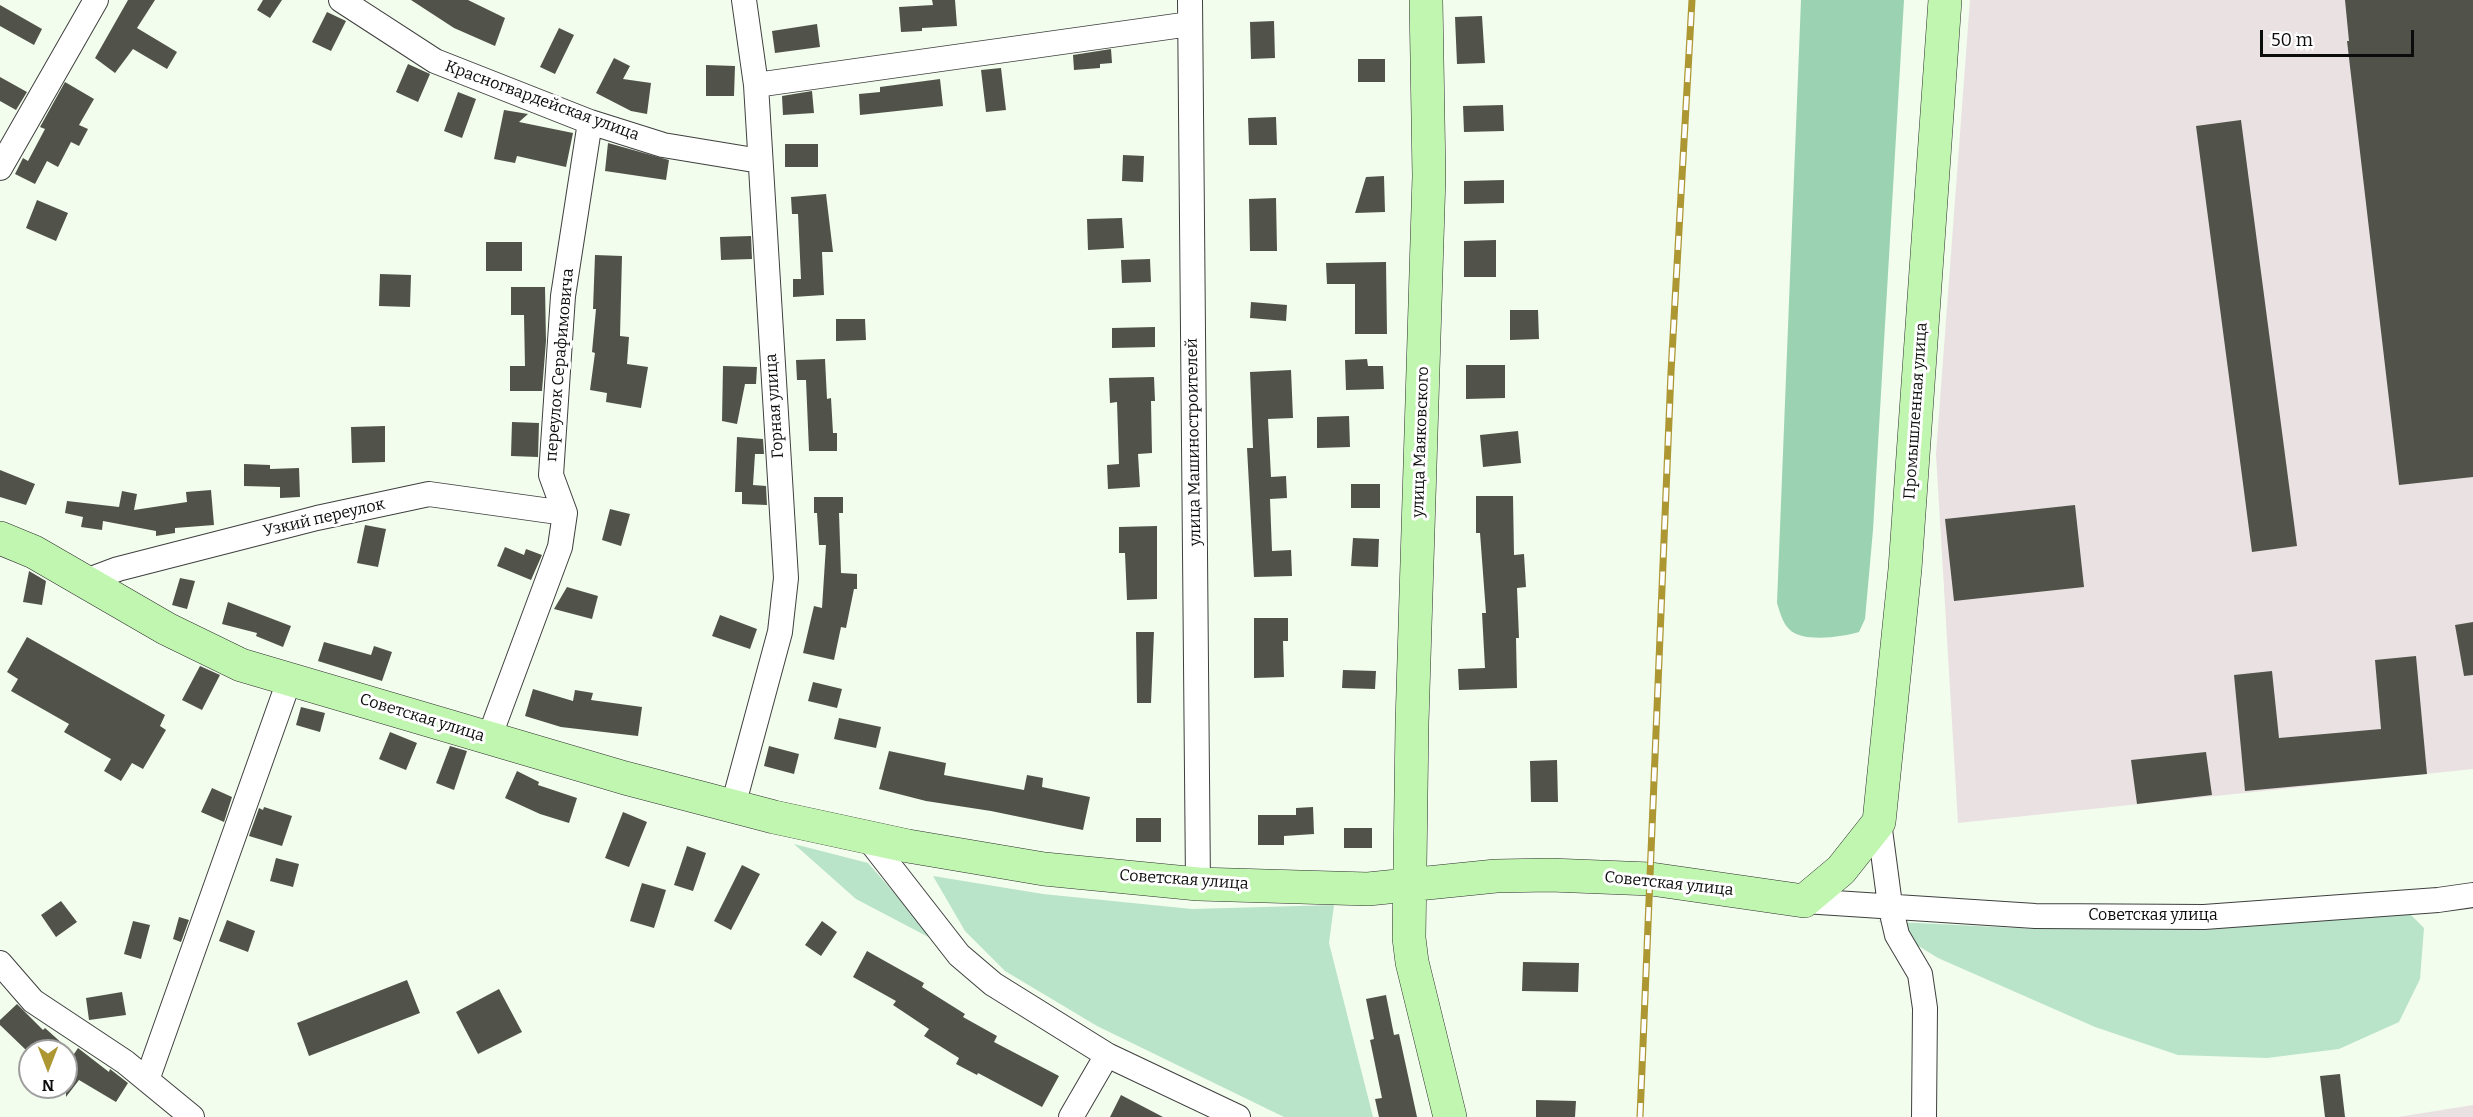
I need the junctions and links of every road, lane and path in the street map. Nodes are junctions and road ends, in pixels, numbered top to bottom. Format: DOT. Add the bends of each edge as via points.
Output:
graph roads {
  1 [pos="96,0"];
  2 [pos="341,0"];
  3 [pos="744,0"];
  4 [pos="1190,0"];
  5 [pos="1426,0"];
  6 [pos="1945,0"];
  7 [pos="1190,24"];
  8 [pos="756,85"];
  9 [pos="590,122"];
  10 [pos="760,161"];
  11 [pos="0,168"];
  12 [pos="565,513"];
  13 [pos="0,538"];
  14 [pos="86,581"];
  15 [pos="290,678"];
  16 [pos="489,738"];
  17 [pos="733,807"];
  18 [pos="1879,822"];
  19 [pos="867,837"];
  20 [pos="1198,884"];
  21 [pos="1411,884"];
  22 [pos="2473,895"];
  23 [pos="1804,901"];
  24 [pos="1890,905"];
  25 [pos="0,963"];
  26 [pos="1107,1055"];
  27 [pos="147,1080"];
  28 [pos="192,1117"];
  29 [pos="1071,1117"];
  30 [pos="1238,1117"];
  31 [pos="1450,1117"];
  32 [pos="1924,1117"];
  1 -- 11 [label="street"];
  2 -- 9 [label="street, Красногвардейская улица" via="435,61"];
  3 -- 8 [label="street, Горная улица"];
  4 -- 7 [label="street, улица Машиностроителей"];
  5 -- 21 [label="main road, улица Маяковского" via="1429,176 1412,723"];
  6 -- 18 [label="main road, Промышленная улица" via="1905,569"];
  7 -- 8 [label="street"];
  7 -- 20 [label="street, улица Машиностроителей"];
  8 -- 10 [label="street, Горная улица"];
  9 -- 10 [label="street, Красногвардейская улица" via="663,145"];
  9 -- 12 [label="street, переулок Серафимовича" via="563,296 551,475"];
  10 -- 17 [label="street, Горная улица" via="786,578 780,632"];
  12 -- 14 [label="street, Узкий переулок" via="429,494 317,518 118,569"];
  12 -- 16 [label="street, переулок Серафимовича" via="560,548"];
  13 -- 14 [label="main road, Советская улица"];
  14 -- 15 [label="main road, Советская улица" via="167,629 242,665"];
  15 -- 16 [label="main road, Советская улица"];
  15 -- 27 [label="street"];
  16 -- 17 [label="main road, Советская улица"];
  17 -- 19 [label="main road, Советская улица"];
  18 -- 23 [label="main road" via="1840,870"];
  18 -- 24 [label="street, Промышленная улица"];
  19 -- 20 [label="main road, Советская улица" via="1044,869"];
  19 -- 26 [label="street" via="959,955 993,984"];
  20 -- 21 [label="main road, Советская улица" via="1368,889"];
  21 -- 23 [label="main road, Советская улица" via="1561,875 1651,879"];
  21 -- 31 [label="main road, улица Маяковского" via="1412,962"];
  22 -- 24 [label="street, Советская улица" via="2204,917 2036,916"];
  23 -- 24 [label="street, Советская улица"];
  24 -- 32 [label="street, Промышленная улица" via="1897,935 1920,974 1925,1008"];
  25 -- 27 [label="street" via="33,1001"];
  26 -- 29 [label="street"];
  26 -- 30 [label="street"];
  27 -- 28 [label="street"];
}
